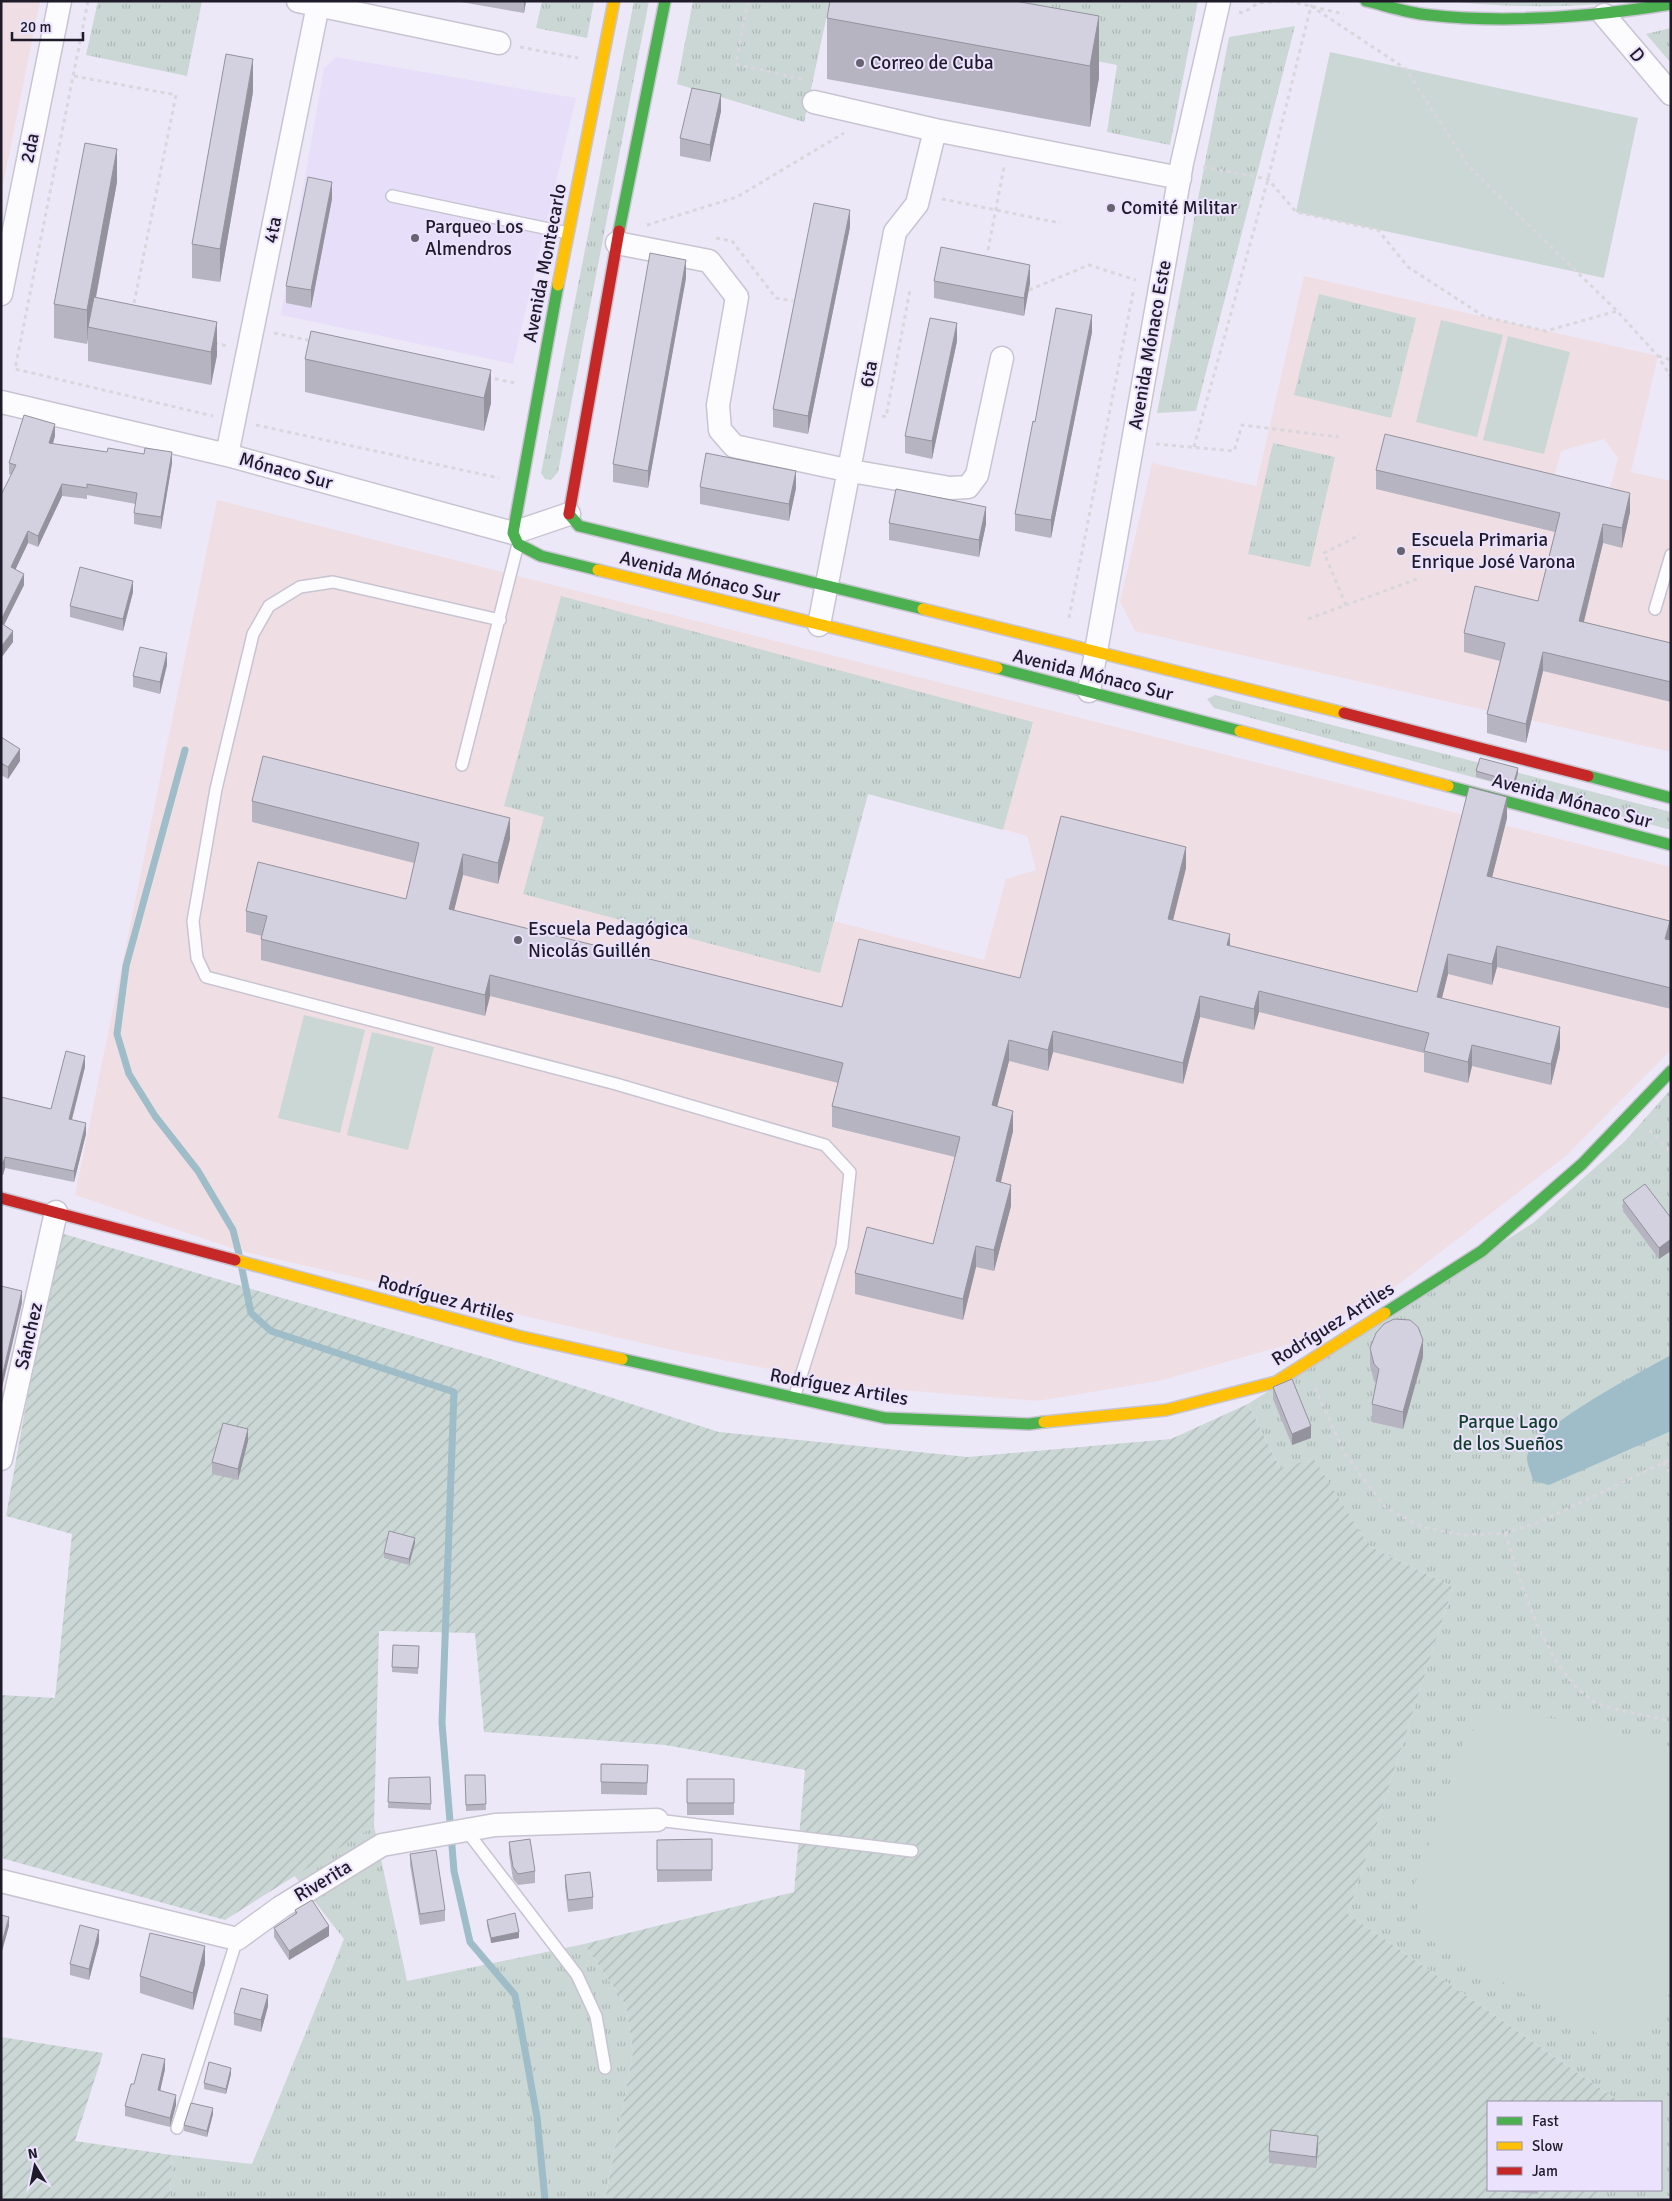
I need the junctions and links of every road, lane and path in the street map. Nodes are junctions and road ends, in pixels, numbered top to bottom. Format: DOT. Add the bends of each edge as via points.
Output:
graph roads {
  1 [pos="60,1"];
  2 [pos="88,1"];
  3 [pos="614,1"];
  4 [pos="665,1"];
  5 [pos="1219,1"];
  6 [pos="1366,1"];
  7 [pos="308,3"];
  8 [pos="1671,4"];
  9 [pos="1604,15"];
  10 [pos="499,43"];
  11 [pos="583,59"];
  12 [pos="74,76"];
  13 [pos="1671,94"];
  14 [pos="814,102"];
  15 [pos="874,116"];
  16 [pos="935,130"];
  17 [pos="1008,144"];
  18 [pos="1181,171"];
  19 [pos="1268,179"];
  20 [pos="392,196"];
  21 [pos="936,197"];
  22 [pos="996,210"];
  23 [pos="1060,223"];
  24 [pos="642,227"];
  25 [pos="568,233"];
  26 [pos="617,242"];
  27 [pos="988,250"];
  28 [pos="5,254"];
  29 [pos="1136,280"];
  30 [pos="911,282"];
  31 [pos="1029,290"];
  32 [pos="1,294"];
  33 [pos="1617,310"];
  34 [pos="132,316"];
  35 [pos="251,339"];
  36 [pos="320,342"];
  37 [pos="212,343"];
  38 [pos="1658,356"];
  39 [pos="1002,358"];
  40 [pos="1671,360"];
  41 [pos="483,376"];
  42 [pos="1671,377"];
  43 [pos="521,384"];
  44 [pos="1,402"];
  45 [pos="862,412"];
  46 [pos="235,421"];
  47 [pos="1339,437"];
  48 [pos="1133,441"];
  49 [pos="1194,447"];
  50 [pos="227,455"];
  51 [pos="851,471"];
  52 [pos="502,472"];
  53 [pos="569,514"];
  54 [pos="1360,535"];
  55 [pos="515,538"];
  56 [pos="1671,555"];
  57 [pos="1417,579"];
  58 [pos="828,585"];
  59 [pos="1346,605"];
  60 [pos="1655,609"];
  61 [pos="1308,619"];
  62 [pos="500,620"];
  63 [pos="819,625"];
  64 [pos="1098,650"];
  65 [pos="1089,691"];
  66 [pos="462,765"];
  67 [pos="1671,798"];
  68 [pos="1671,846"];
  69 [pos="1671,1071"];
  70 [pos="1630,1114"];
  71 [pos="1671,1153"];
  72 [pos="1,1198"];
  73 [pos="56,1212"];
  74 [pos="1304,1364"];
  75 [pos="794,1398"];
  76 [pos="1,1459"];
  77 [pos="1671,1459"];
  78 [pos="1663,1462"];
  79 [pos="1671,1475"];
  80 [pos="1505,1533"];
  81 [pos="1671,1722"];
  82 [pos="657,1820"];
  83 [pos="466,1830"];
  84 [pos="912,1851"];
  85 [pos="1,1881"];
  86 [pos="236,1939"];
  87 [pos="605,2068"];
  88 [pos="177,2128"];
  89 [pos="1671,2192"];
  90 [pos="1668,2200"];
  1 -- 28 [label="street, 2da"];
  2 -- 12 [label="path"];
  3 -- 25 [label="main road, Avenida Montecarlo"];
  4 -- 26 [label="main road"];
  5 -- 18 [label="street, Avenida Mónaco Este"];
  6 -- 9 [label="main road" via="1428,15 1538,20"];
  7 -- 10 [label="street"];
  7 -- 35 [label="street, 4ta"];
  8 -- 9 [label="main road"];
  9 -- 13 [label="street, D"];
  10 -- 11 [label="path"];
  12 -- 34 [label="path" via="176,95"];
  12 -- 46 [label="path" via="15,369"];
  14 -- 15 [label="street"];
  15 -- 16 [label="street"];
  15 -- 24 [label="path" via="737,197"];
  16 -- 17 [label="street"];
  16 -- 45 [label="street, 6ta" via="917,204 895,232"];
  17 -- 18 [label="street"];
  17 -- 22 [label="path"];
  18 -- 19 [label="path"];
  18 -- 48 [label="street, Avenida Mónaco Este"];
  19 -- 33 [label="path" via="1296,212 1378,230 1408,267 1485,317 1546,331"];
  19 -- 33 [label="path" via="1311,6 1406,69 1469,167"];
  19 -- 49 [label="path"];
  20 -- 25 [label="lane"];
  21 -- 22 [label="path"];
  22 -- 23 [label="path"];
  22 -- 27 [label="path"];
  25 -- 55 [label="main road, Avenida Montecarlo"];
  26 -- 51 [label="street" via="709,261 737,297 718,405 720,430 734,446"];
  26 -- 53 [label="main road"];
  28 -- 32 [label="street, 2da"];
  29 -- 31 [label="path" via="1089,265"];
  30 -- 45 [label="path" via="886,417"];
  33 -- 38 [label="path"];
  35 -- 36 [label="path"];
  35 -- 37 [label="path"];
  35 -- 46 [label="street, 4ta"];
  38 -- 40 [label="path"];
  38 -- 42 [label="path"];
  39 -- 51 [label="street" via="977,475 968,487 950,488"];
  41 -- 43 [label="path"];
  44 -- 50 [label="street, Mónaco Sur"];
  45 -- 51 [label="street, 6ta"];
  46 -- 50 [label="street, 4ta"];
  46 -- 52 [label="path" via="500,479"];
  47 -- 49 [label="path" via="1242,425 1234,452"];
  48 -- 49 [label="path"];
  48 -- 64 [label="street, Avenida Mónaco Este"];
  50 -- 55 [label="street, Mónaco Sur"];
  51 -- 58 [label="street, 6ta"];
  53 -- 55 [label="street"];
  53 -- 58 [label="main road, Avenida Mónaco Sur" via="579,526"];
  54 -- 59 [label="path" via="1324,553"];
  55 -- 62 [label="lane"];
  55 -- 63 [label="main road, Avenida Mónaco Sur" via="541,556"];
  56 -- 60 [label="lane"];
  57 -- 59 [label="path"];
  58 -- 63 [label="street, 6ta"];
  58 -- 64 [label="main road, Avenida Mónaco Sur"];
  59 -- 61 [label="path"];
  62 -- 66 [label="lane"];
  62 -- 75 [label="lane" via="333,582 300,587 269,606 254,634 216,788 193,921 197,958 206,977 616,1084 825,1145 850,1172 842,1246"];
  63 -- 65 [label="main road, Avenida Mónaco Sur"];
  64 -- 65 [label="street, Avenida Mónaco Este"];
  64 -- 67 [label="main road, Avenida Mónaco Sur"];
  65 -- 68 [label="main road, Avenida Mónaco Sur"];
  69 -- 70 [label="main road, Rodríguez Artiles"];
  70 -- 71 [label="path"];
  70 -- 74 [label="main road, Rodríguez Artiles" via="1582,1164 1482,1251"];
  72 -- 73 [label="main road, Rodríguez Artiles"];
  73 -- 75 [label="main road, Rodríguez Artiles" via="518,1336"];
  73 -- 76 [label="street, Sánchez"];
  74 -- 75 [label="main road, Rodríguez Artiles" via="1276,1382 1166,1410 1029,1424 885,1418"];
  74 -- 80 [label="path" via="1345,1454 1385,1507 1422,1527 1463,1535"];
  77 -- 78 [label="path"];
  78 -- 79 [label="path"];
  78 -- 80 [label="path" via="1540,1522"];
  80 -- 81 [label="path" via="1528,1605 1562,1672 1594,1702"];
  82 -- 83 [label="street, Riverita" via="495,1825"];
  82 -- 84 [label="lane"];
  83 -- 86 [label="street, Riverita" via="382,1844 280,1907"];
  83 -- 87 [label="lane" via="577,1975 596,2016"];
  85 -- 86 [label="street"];
  86 -- 88 [label="lane"];
  89 -- 90 [label="path"];
}
